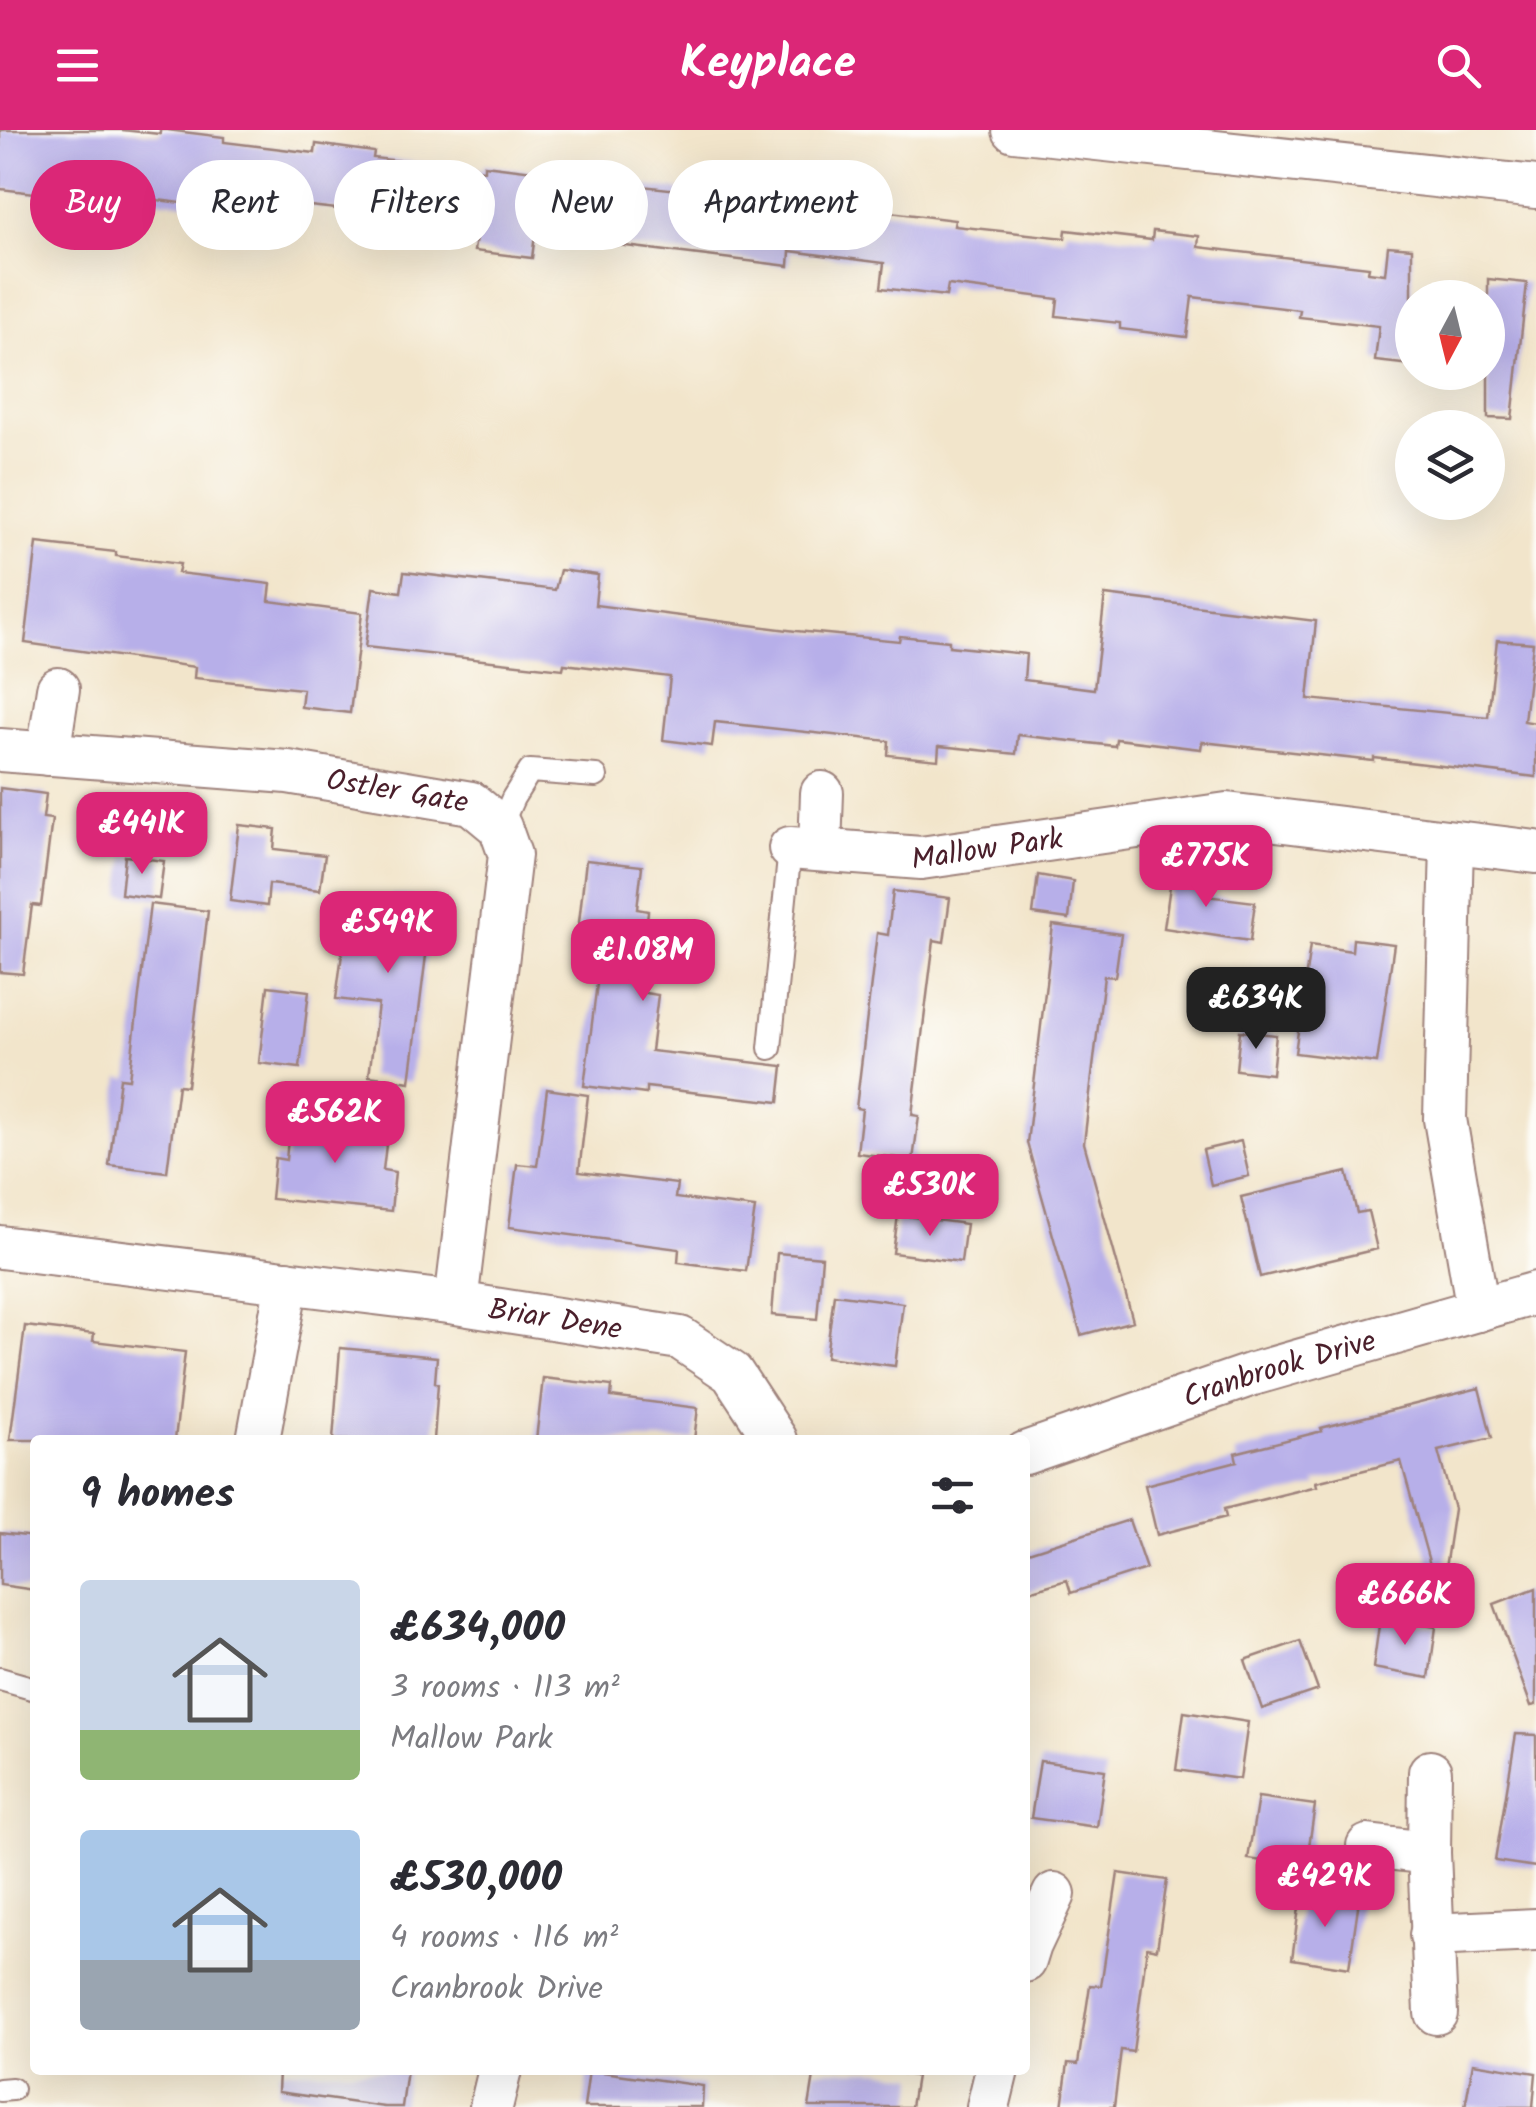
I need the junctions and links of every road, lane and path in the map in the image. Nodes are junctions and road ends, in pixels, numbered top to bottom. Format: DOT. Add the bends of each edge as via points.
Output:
graph roads {
  1 [pos="1014,130"];
  2 [pos="1536,187"];
  3 [pos="58,689"];
  4 [pos="0,750"];
  5 [pos="48,754"];
  6 [pos="596,776"];
  7 [pos="822,793"];
  8 [pos="500,827"];
  9 [pos="1452,842"];
  10 [pos="805,849"];
  11 [pos="1536,852"];
  12 [pos="770,1048"];
  13 [pos="0,1248"];
  14 [pos="288,1282"];
  15 [pos="1536,1293"];
  16 [pos="456,1302"];
  17 [pos="1478,1310"];
  18 [pos="259,1435"];
  19 [pos="773,1435"];
  20 [pos="1030,1450"];
  21 [pos="0,1678"];
  22 [pos="30,1687"];
  23 [pos="1430,1772"];
  24 [pos="1368,1846"];
  25 [pos="1428,1854"];
  26 [pos="1054,1894"];
  27 [pos="1536,1930"];
  28 [pos="1431,1935"];
  29 [pos="1030,1943"];
  30 [pos="1436,2013"];
  31 [pos="499,2075"];
  32 [pos="996,2075"];
  33 [pos="491,2107"];
  34 [pos="988,2107"];
  1 -- 2 [label="street"];
  3 -- 5 [label="street"];
  4 -- 5 [label="street, Ostler Gate"];
  5 -- 8 [label="street, Ostler Gate" via="288,772 471,803"];
  6 -- 8 [label="lane" via="530,770"];
  7 -- 10 [label="street"];
  8 -- 16 [label="street, Ostler Gate" via="510,855"];
  9 -- 10 [label="street, Mallow Park" via="1227,814 922,858"];
  9 -- 11 [label="street, Mallow Park"];
  9 -- 17 [label="street" via="1445,1120"];
  10 -- 12 [label="lane"];
  13 -- 14 [label="street, Briar Dene"];
  14 -- 16 [label="street, Briar Dene"];
  14 -- 18 [label="street"];
  15 -- 17 [label="street, Cranbrook Drive"];
  16 -- 19 [label="street, Briar Dene" via="680,1338 732,1373"];
  17 -- 20 [label="street, Cranbrook Drive" via="1253,1374"];
  21 -- 22 [label="lane"];
  23 -- 25 [label="street"];
  24 -- 25 [label="street"];
  25 -- 28 [label="street"];
  26 -- 29 [label="street"];
  27 -- 28 [label="street"];
  28 -- 30 [label="street"];
  31 -- 33 [label="street"];
  32 -- 34 [label="street"];
}
